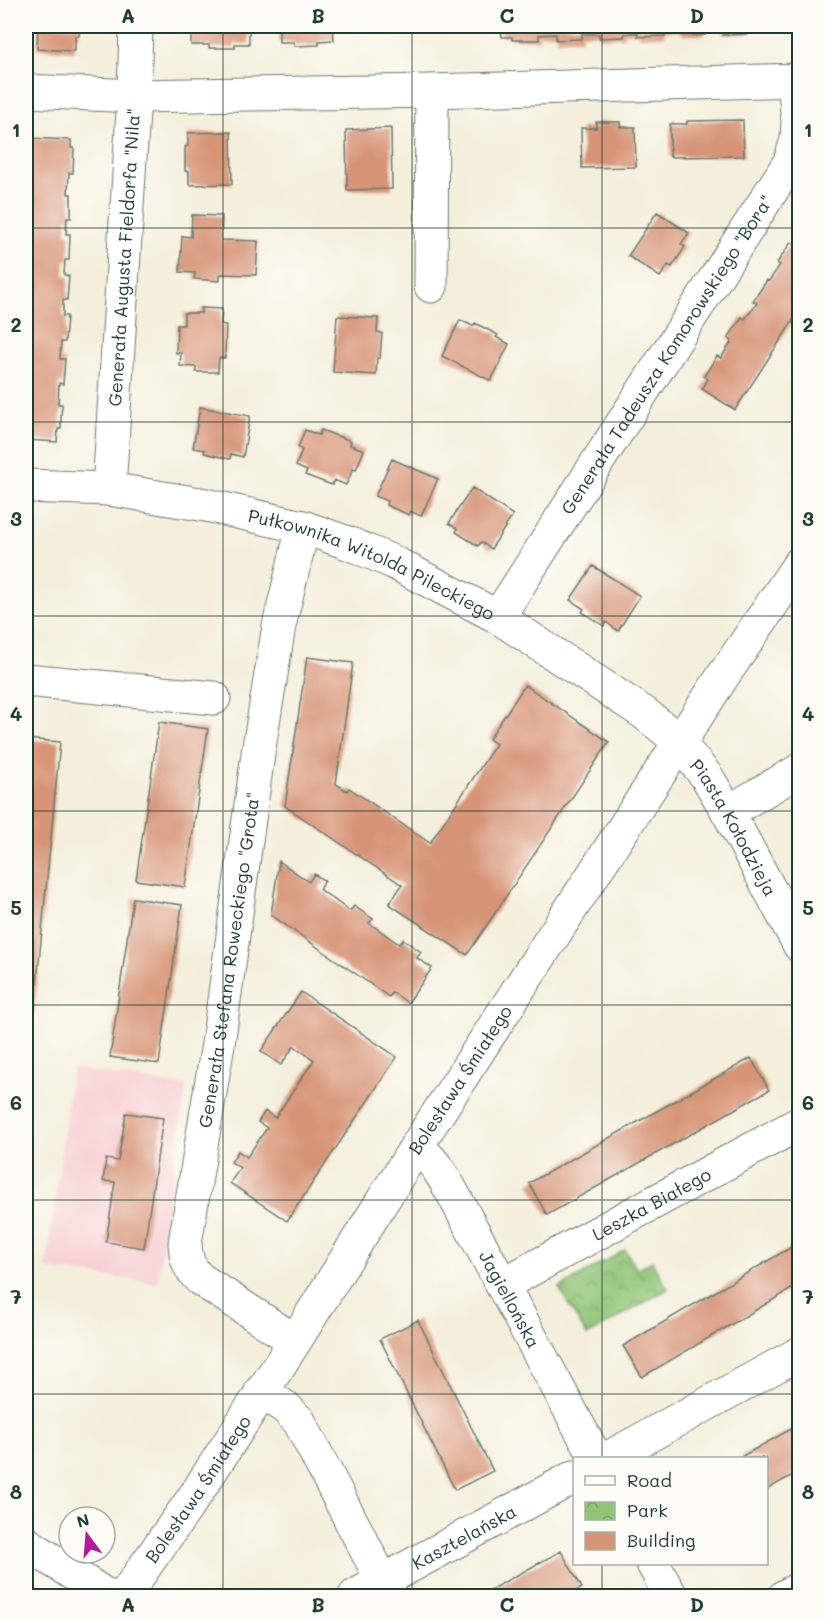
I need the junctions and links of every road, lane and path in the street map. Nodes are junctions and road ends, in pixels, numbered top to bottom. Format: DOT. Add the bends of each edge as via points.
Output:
graph roads {
  1 [pos="136,26"];
  2 [pos="797,80"];
  3 [pos="26,91"];
  4 [pos="432,91"];
  5 [pos="134,96"];
  6 [pos="430,286"];
  7 [pos="26,486"];
  8 [pos="109,489"];
  9 [pos="303,527"];
  10 [pos="800,563"];
  11 [pos="498,617"];
  12 [pos="26,680"];
  13 [pos="214,698"];
  14 [pos="679,743"];
  15 [pos="800,770"];
  16 [pos="728,812"];
  17 [pos="800,946"];
  18 [pos="800,1122"];
  19 [pos="417,1147"];
  20 [pos="502,1285"];
  21 [pos="295,1341"];
  22 [pos="800,1353"];
  23 [pos="261,1391"];
  24 [pos="595,1457"];
  25 [pos="610,1457"];
  26 [pos="573,1478"];
  27 [pos="26,1543"];
  28 [pos="654,1565"];
  29 [pos="800,1588"];
  30 [pos="369,1589"];
  31 [pos="107,1596"];
  32 [pos="124,1596"];
  33 [pos="671,1596"];
  34 [pos="785,1596"];
  1 -- 5 [label="street, Generała Augusta Fieldorfa \"Nila\""];
  2 -- 4 [label="street"];
  2 -- 11 [label="street, Generała Tadeusza Komorowskiego \"Bora\"" via="797,140 790,162"];
  3 -- 5 [label="street"];
  4 -- 5 [label="street"];
  4 -- 6 [label="street"];
  5 -- 8 [label="street, Generała Augusta Fieldorfa \"Nila\""];
  7 -- 8 [label="street, Pułkownika Witolda Pileckiego"];
  8 -- 9 [label="street, Pułkownika Witolda Pileckiego"];
  9 -- 11 [label="street, Pułkownika Witolda Pileckiego" via="393,562"];
  9 -- 21 [label="street, Generała Stefana Roweckiego \"Grota\"" via="279,626 259,747 218,1044 185,1243 186,1256 200,1279"];
  10 -- 14 [label="street, Bolesława Śmiałego"];
  11 -- 14 [label="street, Pułkownika Witolda Pileckiego" via="652,718"];
  12 -- 13 [label="street"];
  14 -- 16 [label="street, Piasta Kołodzieja" via="707,777"];
  14 -- 19 [label="street, Bolesława Śmiałego"];
  15 -- 16 [label="street"];
  16 -- 17 [label="street, Piasta Kołodzieja"];
  18 -- 20 [label="street, Leszka Białego"];
  19 -- 20 [label="street, Jagiellońska" via="436,1166"];
  19 -- 21 [label="street, Bolesława Śmiałego"];
  20 -- 24 [label="street, Jagiellońska"];
  21 -- 23 [label="street, Bolesława Śmiałego"];
  22 -- 25 [label="street"];
  23 -- 30 [label="street" via="299,1422"];
  23 -- 32 [label="street, Bolesława Śmiałego" via="194,1497"];
  26 -- 30 [label="street, Kasztelańska"];
  27 -- 31 [label="street"];
  28 -- 33 [label="street"];
  29 -- 34 [label="street"];
}
